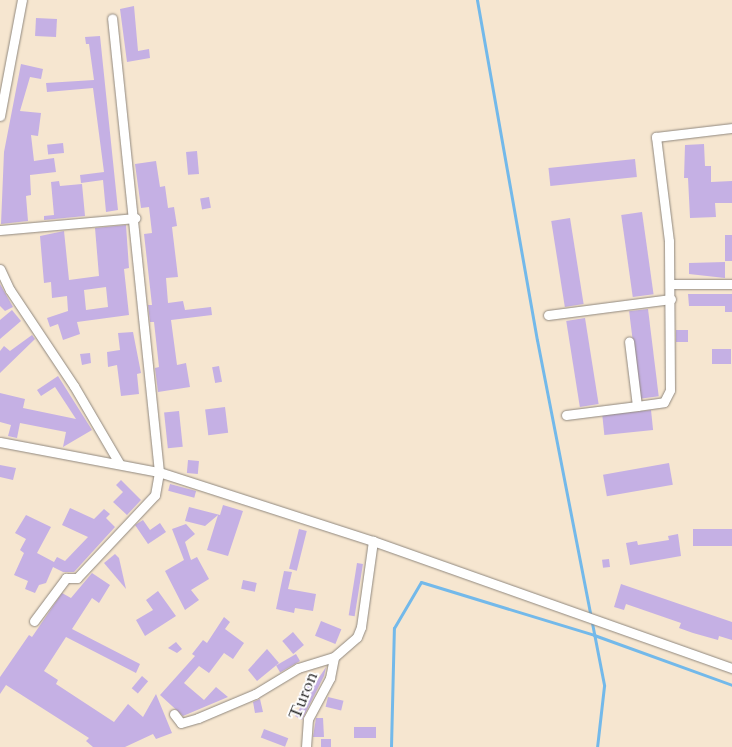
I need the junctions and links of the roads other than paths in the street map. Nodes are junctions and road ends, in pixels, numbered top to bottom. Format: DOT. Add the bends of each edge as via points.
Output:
graph roads {
  1 [pos="22,0"];
  2 [pos="112,18"];
  3 [pos="0,116"];
  4 [pos="732,128"];
  5 [pos="134,218"];
  6 [pos="0,230"];
  7 [pos="0,269"];
  8 [pos="671,284"];
  9 [pos="732,284"];
  10 [pos="671,299"];
  11 [pos="548,315"];
  12 [pos="629,341"];
  13 [pos="637,406"];
  14 [pos="566,415"];
  15 [pos="0,442"];
  16 [pos="119,463"];
  17 [pos="159,472"];
  18 [pos="373,541"];
  19 [pos="34,621"];
  20 [pos="334,657"];
  21 [pos="732,668"];
  22 [pos="174,714"];
  23 [pos="306,747"];
  1 -- 3 [label="street"];
  2 -- 5 [label="street"];
  4 -- 8 [label="street" via="656,137"];
  5 -- 6 [label="street"];
  5 -- 17 [label="street"];
  7 -- 16 [label="street"];
  8 -- 9 [label="street"];
  8 -- 10 [label="street"];
  10 -- 11 [label="street"];
  10 -- 13 [label="street" via="669,396 664,402"];
  12 -- 13 [label="street"];
  13 -- 14 [label="street"];
  15 -- 16 [label="street"];
  16 -- 17 [label="street"];
  17 -- 18 [label="street"];
  17 -- 19 [label="street" via="156,495 77,578 66,578"];
  18 -- 20 [label="street" via="361,627 357,637"];
  18 -- 21 [label="street"];
  20 -- 22 [label="street" via="298,668 255,694 198,718 181,723"];
  20 -- 23 [label="street, Turon" via="330,678 308,719"];
}
